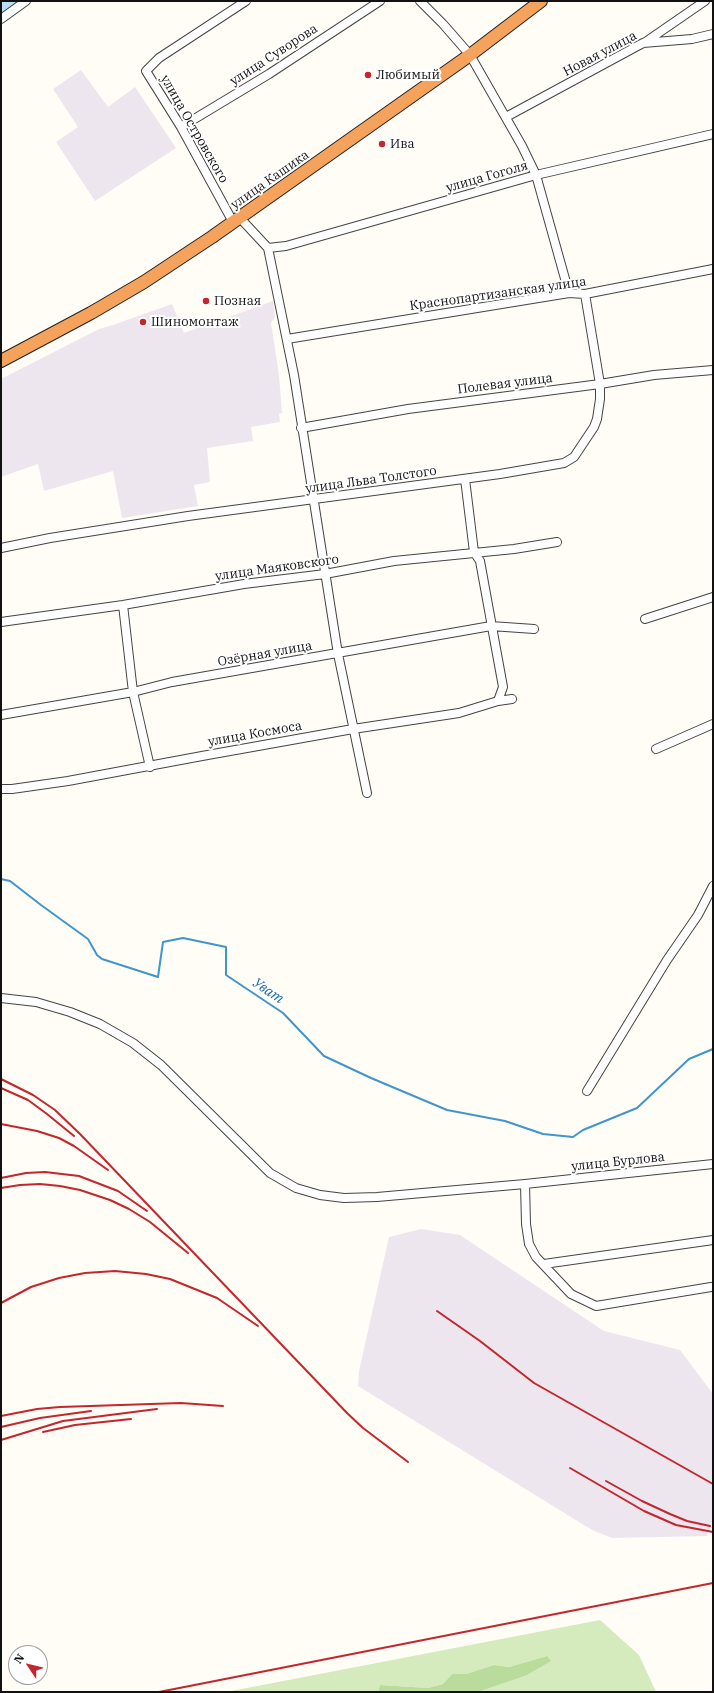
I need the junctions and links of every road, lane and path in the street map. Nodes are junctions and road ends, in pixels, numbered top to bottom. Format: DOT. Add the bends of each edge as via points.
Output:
graph roads {
  1 [pos="26,1"];
  2 [pos="246,1"];
  3 [pos="380,1"];
  4 [pos="420,1"];
  5 [pos="541,1"];
  6 [pos="705,1"];
  7 [pos="1,19"];
  8 [pos="713,34"];
  9 [pos="643,43"];
  10 [pos="470,55"];
  11 [pos="506,117"];
  12 [pos="181,127"];
  13 [pos="713,134"];
  14 [pos="536,175"];
  15 [pos="237,220"];
  16 [pos="268,248"];
  17 [pos="713,269"];
  18 [pos="569,293"];
  19 [pos="585,294"];
  20 [pos="287,339"];
  21 [pos="1,361"];
  22 [pos="713,370"];
  23 [pos="600,384"];
  24 [pos="302,428"];
  25 [pos="465,479"];
  26 [pos="312,500"];
  27 [pos="557,542"];
  28 [pos="1,548"];
  29 [pos="474,552"];
  30 [pos="325,574"];
  31 [pos="713,597"];
  32 [pos="123,605"];
  33 [pos="645,619"];
  34 [pos="1,622"];
  35 [pos="491,626"];
  36 [pos="534,629"];
  37 [pos="338,654"];
  38 [pos="133,692"];
  39 [pos="512,699"];
  40 [pos="498,701"];
  41 [pos="1,715"];
  42 [pos="713,724"];
  43 [pos="353,729"];
  44 [pos="656,749"];
  45 [pos="150,767"];
  46 [pos="1,789"];
  47 [pos="367,793"];
  48 [pos="713,886"];
  49 [pos="1,998"];
  50 [pos="587,1091"];
  51 [pos="713,1164"];
  52 [pos="525,1184"];
  53 [pos="713,1240"];
  54 [pos="544,1264"];
  55 [pos="711,1287"];
  1 -- 7 [label="street"];
  2 -- 12 [label="street, улица Островского" via="159,58 146,71"];
  3 -- 12 [label="street, улица Суворова" via="269,74"];
  4 -- 10 [label="street"];
  5 -- 10 [label="highway, улица Кашика"];
  6 -- 9 [label="street"];
  8 -- 9 [label="street, Новая улица" via="692,39"];
  9 -- 11 [label="street, Новая улица"];
  10 -- 11 [label="street"];
  10 -- 15 [label="highway, улица Кашика"];
  11 -- 14 [label="street"];
  12 -- 15 [label="street, улица Островского"];
  13 -- 14 [label="street, улица Гоголя"];
  14 -- 16 [label="street, улица Гоголя" via="286,246"];
  14 -- 18 [label="street"];
  15 -- 16 [label="street, улица Островского"];
  15 -- 21 [label="highway, улица Кашика" via="144,282"];
  16 -- 20 [label="street"];
  17 -- 19 [label="street, Краснопартизанская улица"];
  18 -- 19 [label="street, Краснопартизанская улица"];
  18 -- 20 [label="street, Краснопартизанская улица"];
  19 -- 23 [label="street, улица Льва Толстого"];
  20 -- 24 [label="street"];
  22 -- 23 [label="street, Полевая улица" via="654,375"];
  23 -- 24 [label="street, Полевая улица" via="408,409"];
  23 -- 25 [label="street, улица Льва Толстого" via="599,406 594,427 574,456 564,463"];
  24 -- 26 [label="street"];
  25 -- 26 [label="street, улица Льва Толстого"];
  25 -- 29 [label="street"];
  26 -- 28 [label="street, улица Льва Толстого" via="188,516"];
  26 -- 30 [label="street"];
  27 -- 29 [label="street, улица Маяковского"];
  29 -- 30 [label="street, улица Маяковского" via="394,561"];
  29 -- 35 [label="street" via="480,561"];
  30 -- 32 [label="street, улица Маяковского" via="244,584"];
  30 -- 37 [label="street"];
  31 -- 33 [label="street"];
  32 -- 34 [label="street, улица Маяковского"];
  32 -- 38 [label="street"];
  35 -- 36 [label="street, Озёрная улица"];
  35 -- 37 [label="street, Озёрная улица"];
  35 -- 40 [label="street" via="503,687"];
  37 -- 38 [label="street, Озёрная улица" via="172,682"];
  37 -- 43 [label="street"];
  38 -- 41 [label="street, Озёрная улица"];
  38 -- 45 [label="street"];
  39 -- 40 [label="street, улица Космоса"];
  40 -- 43 [label="street, улица Космоса" via="459,713"];
  42 -- 44 [label="street"];
  43 -- 45 [label="street, улица Космоса"];
  43 -- 47 [label="street"];
  45 -- 46 [label="street, улица Космоса"];
  48 -- 50 [label="street" via="698,915 667,960"];
  49 -- 52 [label="street, улица Бурлова" via="36,1002 70,1012 100,1024 133,1043 161,1065 270,1173 296,1188 344,1198"];
  51 -- 52 [label="street, улица Бурлова"];
  52 -- 54 [label="street" via="529,1244 536,1257"];
  53 -- 54 [label="street"];
  54 -- 55 [label="street" via="571,1294 596,1306"];
}
